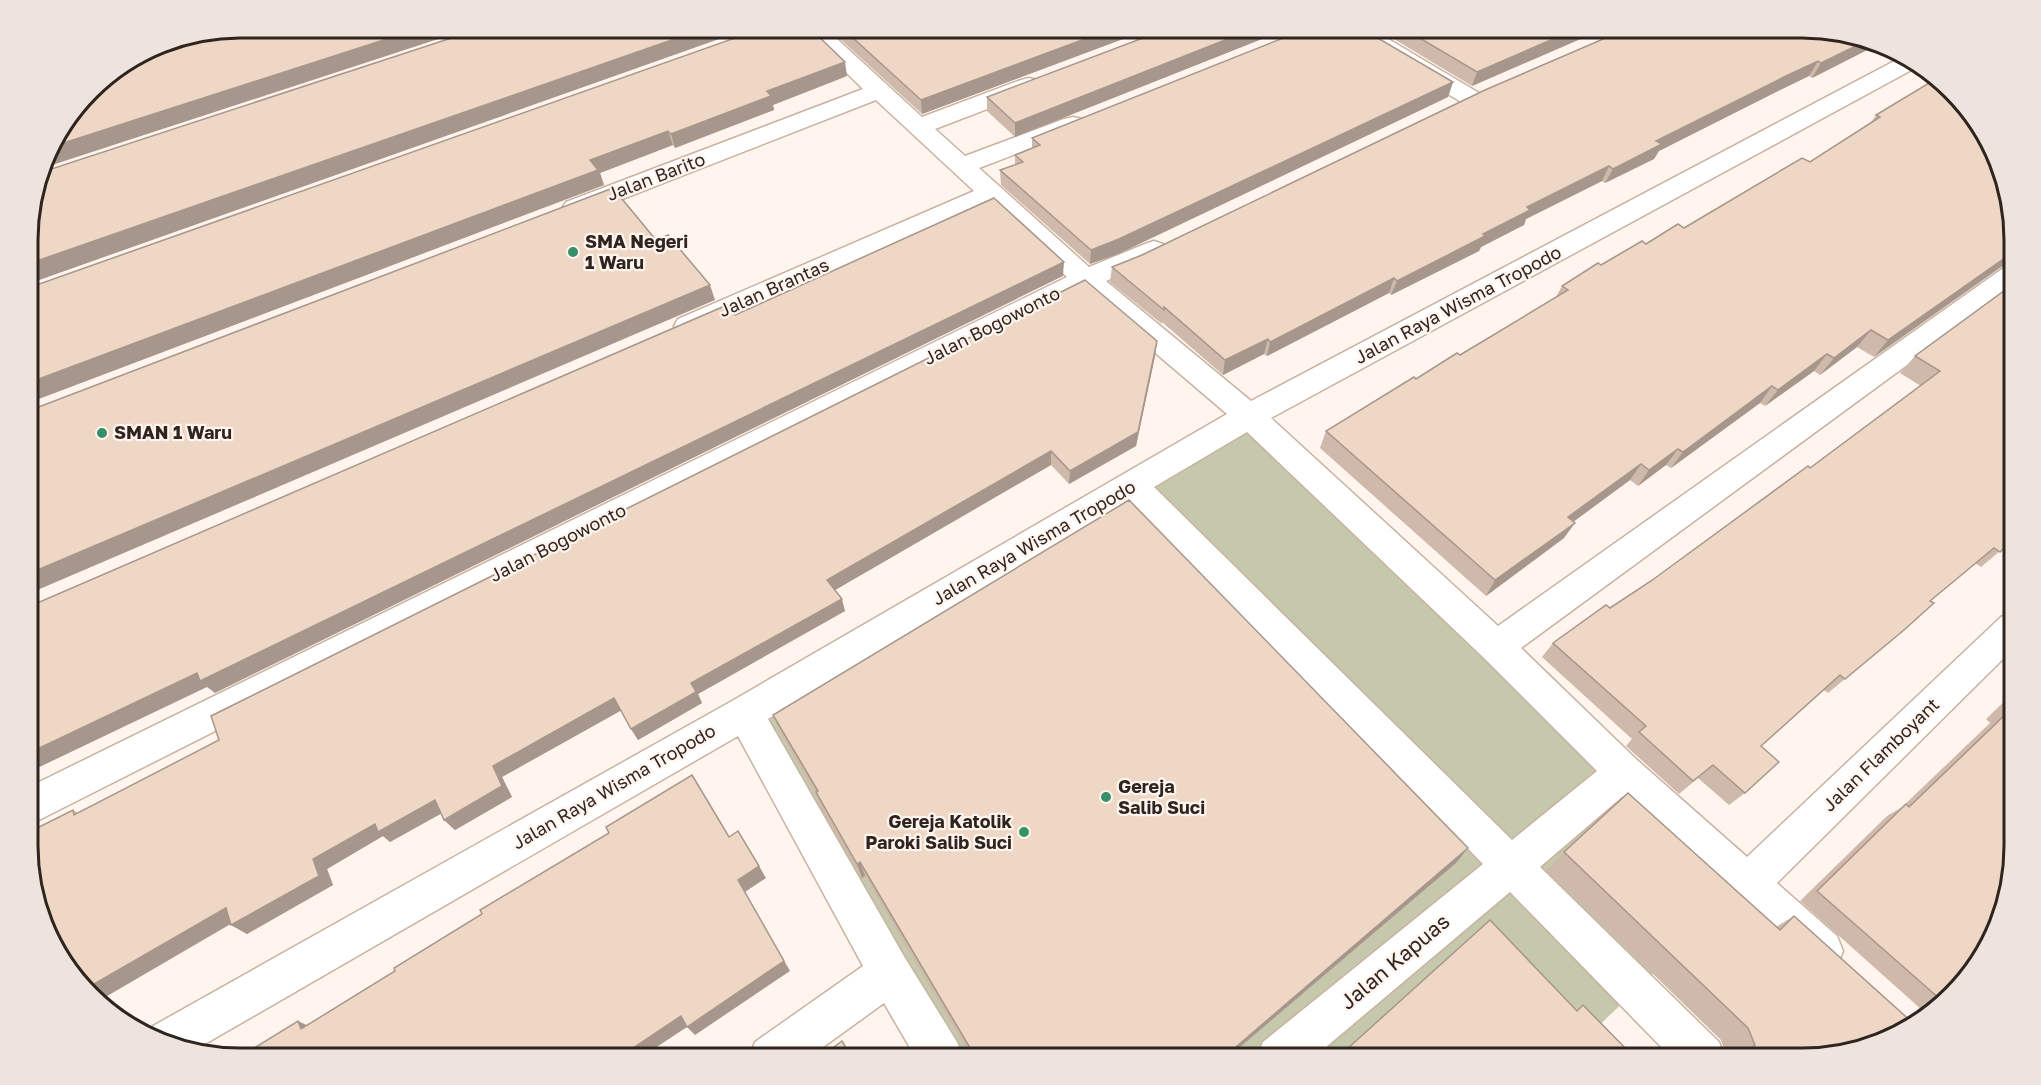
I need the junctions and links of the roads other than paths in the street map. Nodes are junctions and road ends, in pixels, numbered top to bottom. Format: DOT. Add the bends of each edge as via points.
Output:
graph roads {
  1 [pos="832,38"];
  2 [pos="1370,38"];
  3 [pos="1903,66"];
  4 [pos="1050,77"];
  5 [pos="881,90"];
  6 [pos="1471,98"];
  7 [pos="1097,115"];
  8 [pos="918,127"];
  9 [pos="962,166"];
  10 [pos="992,193"];
  11 [pos="549,218"];
  12 [pos="1172,242"];
  13 [pos="1086,279"];
  14 [pos="2004,281"];
  15 [pos="660,338"];
  16 [pos="1249,416"];
  17 [pos="1133,486"];
  18 [pos="2004,636"];
  19 [pos="1496,647"];
  20 [pos="745,712"];
  21 [pos="1624,772"];
  22 [pos="38,803"];
  23 [pos="1511,866"];
  24 [pos="1748,883"];
  25 [pos="1844,971"];
  26 [pos="890,973"];
  27 [pos="175,1037"];
  28 [pos="1292,1047"];
  29 [pos="1692,1047"];
  30 [pos="785,1048"];
  31 [pos="935,1048"];
  1 -- 5 [label="street"];
  2 -- 6 [label="street"];
  3 -- 16 [label="street, Jalan Raya Wisma Tropodo"];
  4 -- 8 [label="street"];
  5 -- 8 [label="street"];
  5 -- 11 [label="street, Jalan Barito"];
  7 -- 9 [label="street"];
  8 -- 9 [label="street"];
  9 -- 10 [label="street"];
  10 -- 13 [label="street"];
  10 -- 15 [label="street, Jalan Brantas"];
  12 -- 13 [label="street, Jalan Bogowonto"];
  13 -- 16 [label="street"];
  13 -- 22 [label="street, Jalan Bogowonto"];
  14 -- 19 [label="street"];
  16 -- 17 [label="street, Jalan Raya Wisma Tropodo"];
  16 -- 19 [label="street"];
  17 -- 20 [label="street, Jalan Raya Wisma Tropodo"];
  17 -- 23 [label="street"];
  18 -- 24 [label="street, Jalan Flamboyant"];
  19 -- 21 [label="street"];
  20 -- 26 [label="street"];
  20 -- 27 [label="street, Jalan Raya Wisma Tropodo"];
  21 -- 23 [label="street, Jalan Kapuas"];
  21 -- 24 [label="street"];
  23 -- 28 [label="street, Jalan Kapuas"];
  23 -- 29 [label="street"];
  24 -- 25 [label="street"];
  26 -- 30 [label="street"];
  26 -- 31 [label="street"];
}
